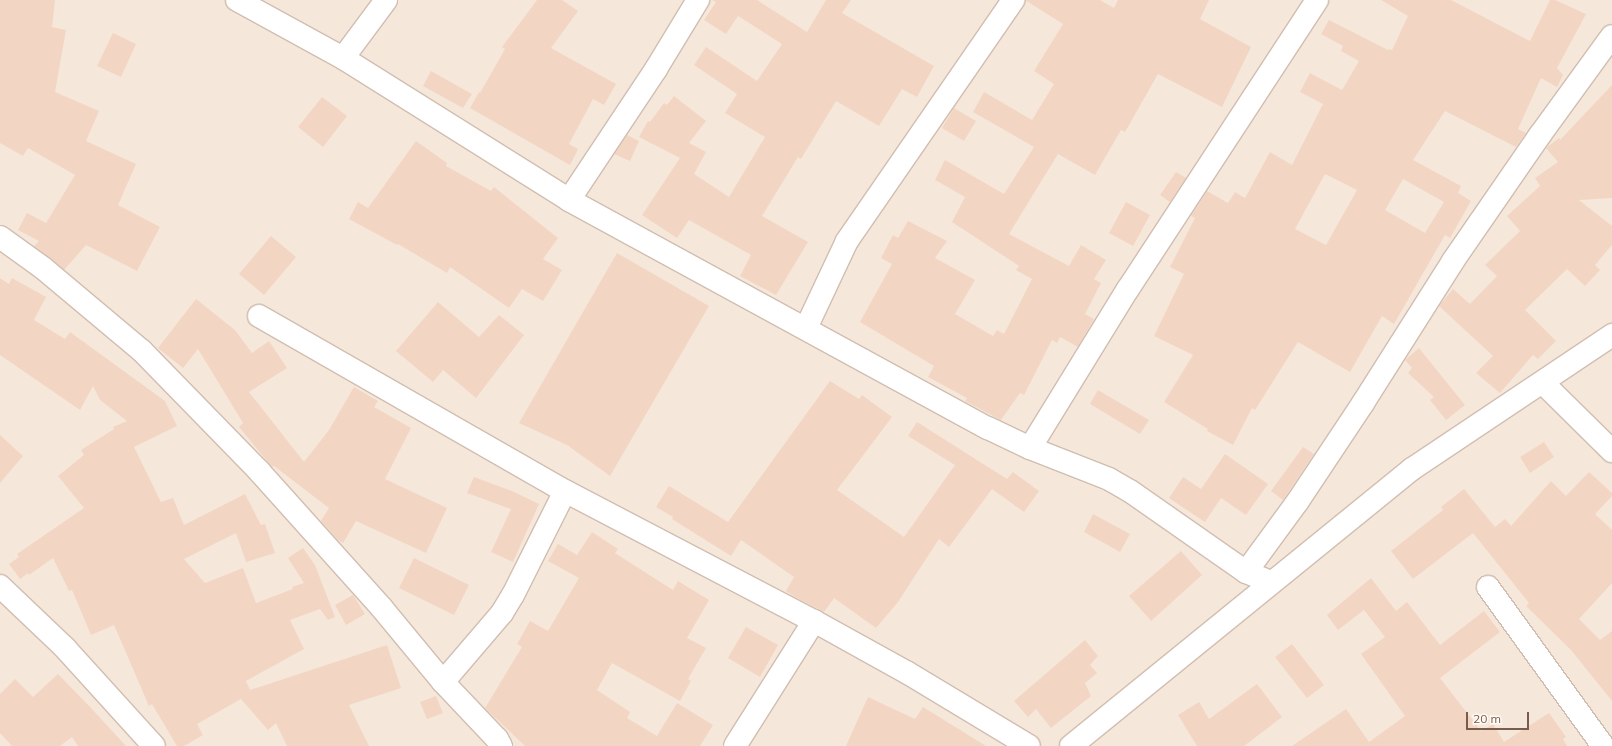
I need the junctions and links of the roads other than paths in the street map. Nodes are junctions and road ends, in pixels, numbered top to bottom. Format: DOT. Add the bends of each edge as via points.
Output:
graph roads {
  1 [pos="237,0"];
  2 [pos="386,0"];
  3 [pos="698,0"];
  4 [pos="1013,0"];
  5 [pos="1317,0"];
  6 [pos="1612,36"];
  7 [pos="343,58"];
  8 [pos="570,200"];
  9 [pos="0,237"];
  10 [pos="259,316"];
  11 [pos="806,328"];
  12 [pos="1612,336"];
  13 [pos="1543,383"];
  14 [pos="1030,448"];
  15 [pos="1612,451"];
  16 [pos="564,491"];
  17 [pos="1246,572"];
  18 [pos="1271,582"];
  19 [pos="0,586"];
  20 [pos="1488,587"];
  21 [pos="814,621"];
  22 [pos="443,682"];
  23 [pos="154,746"];
  24 [pos="501,746"];
  25 [pos="735,746"];
  26 [pos="1029,746"];
  27 [pos="1071,746"];
  28 [pos="1603,746"];
  1 -- 7 [label="street"];
  2 -- 7 [label="street"];
  3 -- 8 [label="street"];
  4 -- 11 [label="street" via="847,241"];
  5 -- 14 [label="street" via="1128,289"];
  6 -- 17 [label="street" via="1453,261 1359,410"];
  7 -- 8 [label="street"];
  8 -- 11 [label="street"];
  9 -- 22 [label="street" via="43,268 142,351 259,471 381,607"];
  10 -- 16 [label="street"];
  11 -- 14 [label="street" via="988,428"];
  12 -- 13 [label="street"];
  13 -- 15 [label="street"];
  13 -- 18 [label="street" via="1412,469"];
  14 -- 17 [label="street" via="1109,479 1130,491"];
  16 -- 21 [label="street"];
  16 -- 22 [label="street" via="502,613"];
  17 -- 18 [label="street"];
  18 -- 27 [label="street"];
  19 -- 23 [label="street" via="64,648"];
  20 -- 28 [label="street"];
  21 -- 25 [label="street"];
  21 -- 26 [label="street" via="908,673"];
  22 -- 24 [label="street"];
}
